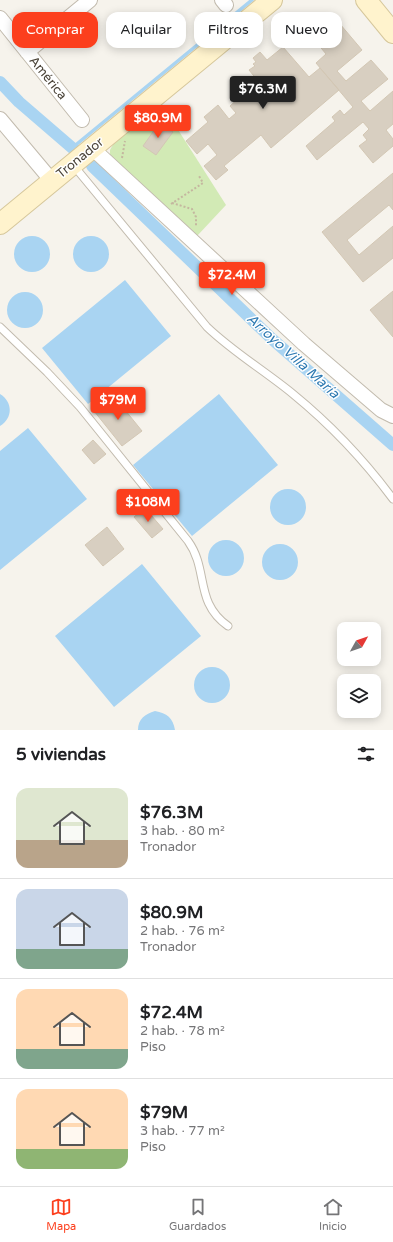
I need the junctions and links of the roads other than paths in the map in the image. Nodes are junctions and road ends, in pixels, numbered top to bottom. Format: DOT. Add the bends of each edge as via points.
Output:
graph roads {
  1 [pos="90,0"];
  2 [pos="272,0"];
  3 [pos="366,0"];
  4 [pos="0,18"];
  5 [pos="393,33"];
  6 [pos="27,52"];
  7 [pos="0,119"];
  8 [pos="82,120"];
  9 [pos="92,148"];
  10 [pos="73,164"];
  11 [pos="52,181"];
  12 [pos="0,224"];
  13 [pos="0,327"];
  14 [pos="393,416"];
  15 [pos="393,499"];
  16 [pos="228,626"];
  1 -- 6 [label="street"];
  2 -- 9 [label="main road, Tronador"];
  3 -- 5 [label="main road"];
  4 -- 6 [label="street, América"];
  6 -- 8 [label="street, América"];
  7 -- 11 [label="street"];
  9 -- 10 [label="main road, Tronador"];
  9 -- 14 [label="street" via="304,344 381,410"];
  10 -- 11 [label="main road, Tronador"];
  10 -- 15 [label="lane" via="206,327 232,350 294,394 336,432 361,458"];
  11 -- 12 [label="main road, Tronador"];
  13 -- 16 [label="lane" via="80,407 188,541 195,551 209,608 218,620"];
}
